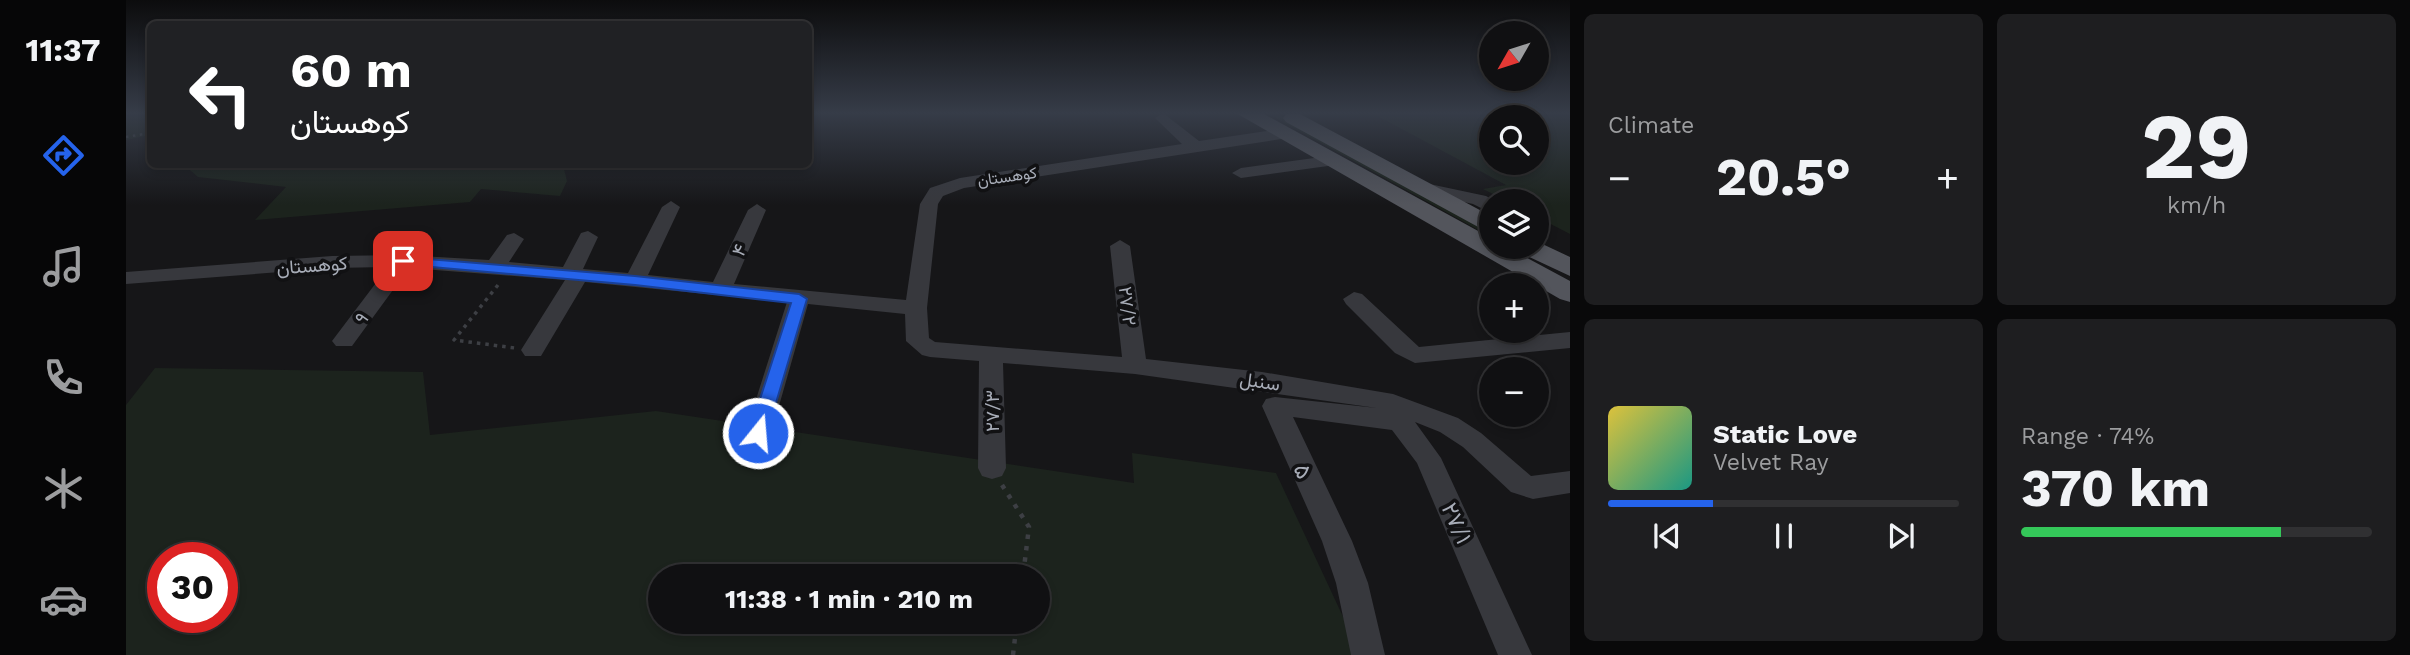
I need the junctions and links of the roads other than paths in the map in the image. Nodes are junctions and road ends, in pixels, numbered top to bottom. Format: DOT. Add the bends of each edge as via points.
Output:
graph roads {
  1 [pos="1191,144"];
  2 [pos="1212,144"];
  3 [pos="1307,144"];
  4 [pos="1326,144"];
  5 [pos="1196,148"];
  6 [pos="1329,162"];
  7 [pos="1241,173"];
  8 [pos="1420,187"];
  9 [pos="1479,200"];
  10 [pos="671,207"];
  11 [pos="757,211"];
  12 [pos="1479,219"];
  13 [pos="588,237"];
  14 [pos="514,239"];
  15 [pos="1120,246"];
  16 [pos="1549,256"];
  17 [pos="403,261"];
  18 [pos="503,268"];
  19 [pos="1570,268"];
  20 [pos="574,275"];
  21 [pos="126,278"];
  22 [pos="635,280"];
  23 [pos="720,290"];
  24 [pos="1570,293"];
  25 [pos="799,299"];
  26 [pos="1354,299"];
  27 [pos="916,308"];
  28 [pos="1570,340"];
  29 [pos="344,341"];
  30 [pos="922,346"];
  31 [pos="533,350"];
  32 [pos="991,354"];
  33 [pos="1135,366"];
  34 [pos="1392,411"];
  35 [pos="758,433"];
  36 [pos="992,468"];
  37 [pos="1570,482"];
  38 [pos="1368,655"];
  39 [pos="1515,655"];
  1 -- 5 [label="street"];
  2 -- 5 [label="street, کوهستان"];
  3 -- 6 [label="main road"];
  4 -- 8 [label="main road"];
  5 -- 27 [label="street, کوهستان" via="960,183 936,192 929,204"];
  6 -- 7 [label="street"];
  6 -- 24 [label="main road"];
  8 -- 9 [label="street"];
  8 -- 12 [label="main road"];
  10 -- 22 [label="street"];
  11 -- 23 [label="street, ۴"];
  13 -- 20 [label="street"];
  14 -- 18 [label="street"];
  15 -- 33 [label="street, ۲۷/۲"];
  16 -- 19 [label="main road"];
  17 -- 18 [label="street, کوهستان"];
  17 -- 21 [label="street, کوهستان"];
  17 -- 29 [label="street, ۹"];
  18 -- 20 [label="street, کوهستان"];
  20 -- 22 [label="street, کوهستان"];
  20 -- 31 [label="street"];
  22 -- 23 [label="street, کوهستان"];
  23 -- 25 [label="street, کوهستان"];
  25 -- 27 [label="street, کوهستان"];
  25 -- 35 [label="street"];
  26 -- 28 [label="street" via="1415,355"];
  27 -- 30 [label="street, کوهستان"];
  30 -- 32 [label="street, سنبل"];
  32 -- 33 [label="street, سنبل"];
  32 -- 36 [label="street, ۲۷/۳"];
  33 -- 34 [label="street, سنبل" via="1262,381"];
  34 -- 37 [label="street, سنبل" via="1449,425 1521,484 1533,488"];
  34 -- 38 [label="street, ۵" via="1275,406 1337,541"];
  34 -- 39 [label="street, ۲۷/۱" via="1428,458"];
}
